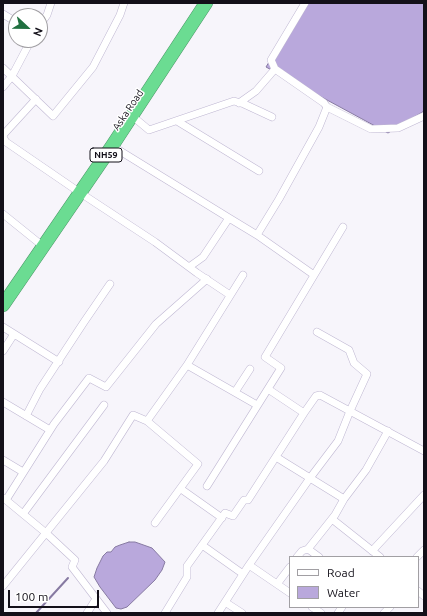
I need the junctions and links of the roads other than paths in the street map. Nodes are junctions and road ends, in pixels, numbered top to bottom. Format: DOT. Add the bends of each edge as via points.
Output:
graph roads {
  1 [pos="124,3"];
  2 [pos="200,3"];
  3 [pos="206,3"];
  4 [pos="305,3"];
  5 [pos="27,48"];
  6 [pos="3,68"];
  7 [pos="275,69"];
  8 [pos="12,76"];
  9 [pos="3,87"];
  10 [pos="36,99"];
  11 [pos="239,102"];
  12 [pos="327,107"];
  13 [pos="132,115"];
  14 [pos="424,116"];
  15 [pos="272,117"];
  16 [pos="177,120"];
  17 [pos="3,137"];
  18 [pos="112,146"];
  19 [pos="259,171"];
  20 [pos="77,191"];
  21 [pos="3,214"];
  22 [pos="229,218"];
  23 [pos="343,227"];
  24 [pos="257,235"];
  25 [pos="39,243"];
  26 [pos="189,267"];
  27 [pos="243,275"];
  28 [pos="314,275"];
  29 [pos="207,279"];
  30 [pos="110,284"];
  31 [pos="230,295"];
  32 [pos="4,300"];
  33 [pos="3,326"];
  34 [pos="317,332"];
  35 [pos="14,334"];
  36 [pos="3,351"];
  37 [pos="59,362"];
  38 [pos="187,365"];
  39 [pos="250,369"];
  40 [pos="268,389"];
  41 [pos="235,392"];
  42 [pos="3,402"];
  43 [pos="104,405"];
  44 [pos="257,405"];
  45 [pos="351,411"];
  46 [pos="304,413"];
  47 [pos="26,416"];
  48 [pos="147,421"];
  49 [pos="50,430"];
  50 [pos="388,431"];
  51 [pos="424,451"];
  52 [pos="276,457"];
  53 [pos="3,460"];
  54 [pos="23,472"];
  55 [pos="310,478"];
  56 [pos="207,486"];
  57 [pos="181,489"];
  58 [pos="424,495"];
  59 [pos="5,499"];
  60 [pos="344,499"];
  61 [pos="23,514"];
  62 [pos="222,518"];
  63 [pos="332,519"];
  64 [pos="155,523"];
  65 [pos="46,533"];
  66 [pos="202,545"];
  67 [pos="308,548"];
  68 [pos="372,551"];
  69 [pos="299,556"];
  70 [pos="318,556"];
  71 [pos="379,556"];
  72 [pos="249,565"];
  73 [pos="289,568"];
  74 [pos="243,574"];
  75 [pos="277,584"];
  76 [pos="3,586"];
  77 [pos="289,592"];
  78 [pos="96,599"];
  79 [pos="225,602"];
  80 [pos="87,613"];
  81 [pos="107,613"];
  82 [pos="165,613"];
  83 [pos="218,613"];
  84 [pos="242,613"];
  1 -- 10 [label="street" via="93,67 53,116"];
  2 -- 20 [label="highway, Aska Road / NH59"];
  3 -- 13 [label="highway, NH59"];
  4 -- 7 [label="street" via="271,60"];
  5 -- 8 [label="street"];
  6 -- 8 [label="street"];
  7 -- 11 [label="street" via="256,91"];
  7 -- 12 [label="street"];
  8 -- 9 [label="street"];
  8 -- 10 [label="street"];
  10 -- 17 [label="street"];
  11 -- 15 [label="street"];
  11 -- 16 [label="street"];
  12 -- 14 [label="street" via="371,129 398,128"];
  12 -- 24 [label="street" via="319,127"];
  13 -- 16 [label="street" via="149,130"];
  13 -- 18 [label="highway, NH59"];
  16 -- 19 [label="street"];
  17 -- 20 [label="street" via="6,142"];
  18 -- 20 [label="highway, NH59"];
  18 -- 22 [label="street"];
  20 -- 25 [label="highway, Aska Road / NH59"];
  20 -- 26 [label="street"];
  20 -- 32 [label="highway, NH59"];
  21 -- 25 [label="street"];
  22 -- 24 [label="street"];
  22 -- 26 [label="street" via="203,257"];
  23 -- 28 [label="street"];
  24 -- 28 [label="street"];
  25 -- 32 [label="highway, Aska Road / NH59"];
  26 -- 29 [label="street"];
  27 -- 31 [label="street"];
  28 -- 40 [label="street" via="265,357 281,368"];
  29 -- 31 [label="street"];
  29 -- 49 [label="street" via="156,324 106,387 89,378"];
  30 -- 37 [label="street"];
  31 -- 38 [label="street"];
  33 -- 35 [label="street"];
  34 -- 45 [label="street" via="349,350 354,364 367,374"];
  35 -- 36 [label="street"];
  35 -- 37 [label="street"];
  37 -- 47 [label="street"];
  38 -- 41 [label="street"];
  38 -- 48 [label="street"];
  39 -- 41 [label="street"];
  40 -- 44 [label="street"];
  40 -- 46 [label="street"];
  41 -- 44 [label="street"];
  42 -- 47 [label="street"];
  43 -- 61 [label="street"];
  44 -- 56 [label="street"];
  45 -- 46 [label="street" via="320,395 316,396"];
  45 -- 50 [label="street"];
  45 -- 55 [label="street" via="338,442"];
  46 -- 52 [label="street"];
  47 -- 49 [label="street"];
  48 -- 57 [label="street" via="198,464"];
  48 -- 65 [label="street" via="133,415 104,461"];
  49 -- 54 [label="street"];
  50 -- 51 [label="street"];
  50 -- 60 [label="street" via="366,470"];
  52 -- 55 [label="street"];
  52 -- 62 [label="street" via="248,500 244,500 233,516 225,513"];
  53 -- 54 [label="street"];
  54 -- 59 [label="street"];
  55 -- 60 [label="street"];
  55 -- 72 [label="street"];
  57 -- 62 [label="street"];
  57 -- 64 [label="street"];
  58 -- 68 [label="street"];
  59 -- 61 [label="street"];
  60 -- 63 [label="street"];
  61 -- 65 [label="street"];
  62 -- 66 [label="street"];
  63 -- 67 [label="street"];
  63 -- 68 [label="street"];
  65 -- 76 [label="street"];
  65 -- 78 [label="street" via="75,560 72,566"];
  66 -- 74 [label="street"];
  66 -- 82 [label="street" via="187,566 186,577"];
  67 -- 69 [label="street"];
  67 -- 70 [label="street"];
  68 -- 71 [label="street"];
  72 -- 74 [label="street"];
  72 -- 75 [label="street"];
  73 -- 75 [label="street"];
  74 -- 79 [label="street"];
  75 -- 77 [label="street"];
  78 -- 80 [label="street"];
  78 -- 81 [label="street"];
  79 -- 83 [label="street"];
  79 -- 84 [label="street"];
}
